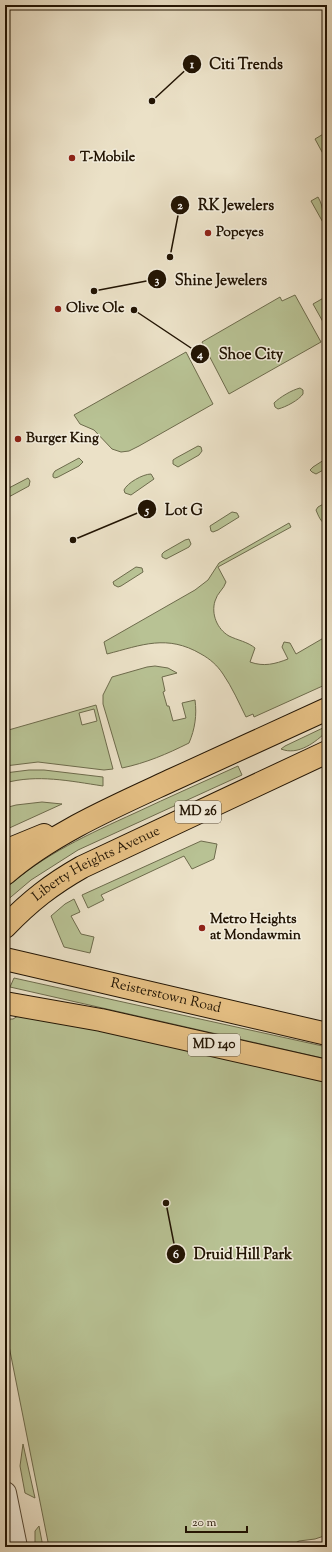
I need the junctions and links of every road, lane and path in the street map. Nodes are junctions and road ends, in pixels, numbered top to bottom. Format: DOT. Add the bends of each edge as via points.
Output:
graph roads {
  1 [pos="327,709"];
  2 [pos="327,752"];
  3 [pos="121,803"];
  4 [pos="5,851"];
  5 [pos="5,874"];
  6 [pos="5,927"];
  7 [pos="5,959"];
  8 [pos="5,1003"];
  9 [pos="327,1034"];
  10 [pos="327,1071"];
  11 [pos="5,1493"];
  12 [pos="16,1547"];
  1 -- 3 [label="main road, MD 26"];
  2 -- 6 [label="main road, Liberty Heights Avenue / MD 26" via="82,867 37,896"];
  3 -- 4 [label="main road"];
  3 -- 5 [label="main road, MD 26" via="39,849"];
  7 -- 9 [label="main road, Reisterstown Road / MD 140"];
  8 -- 10 [label="main road, MD 140" via="101,1020"];
  11 -- 12 [label="street"];
}
